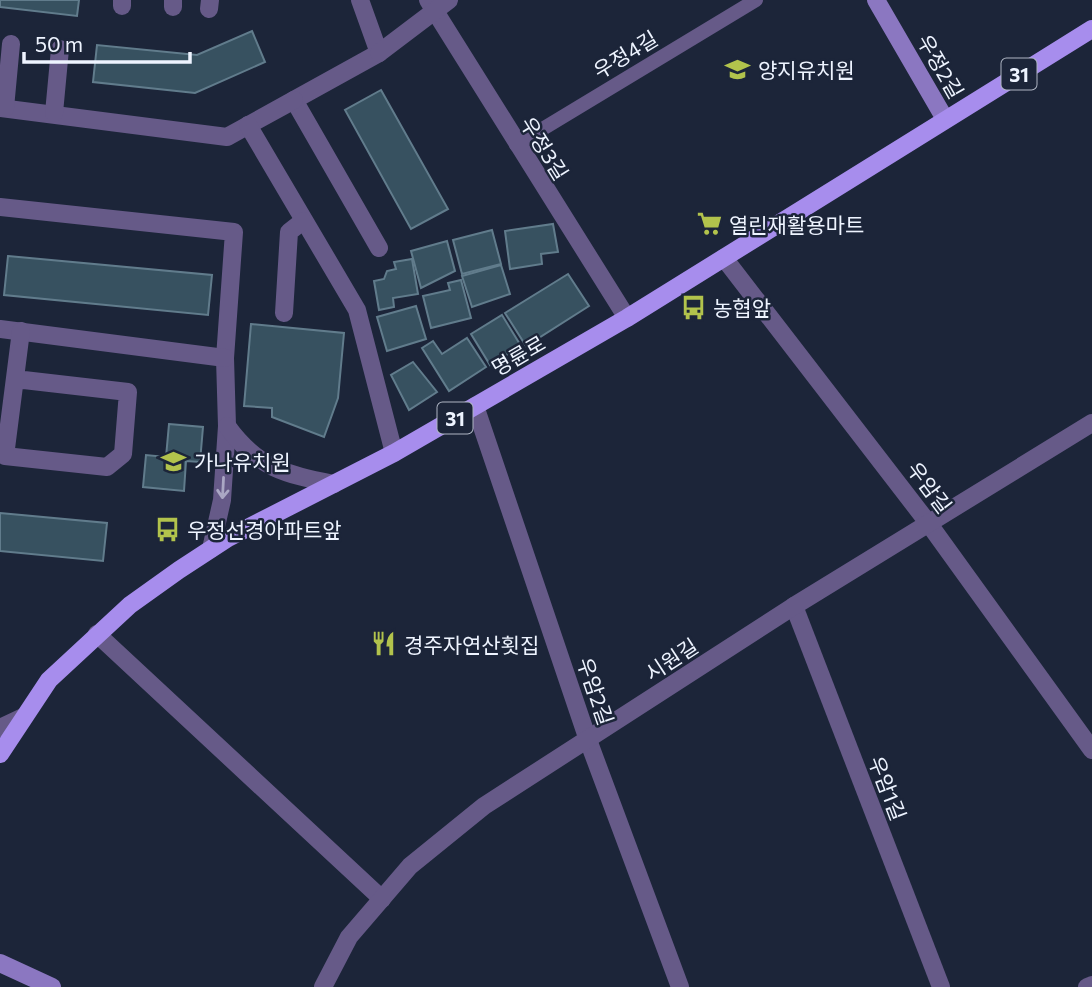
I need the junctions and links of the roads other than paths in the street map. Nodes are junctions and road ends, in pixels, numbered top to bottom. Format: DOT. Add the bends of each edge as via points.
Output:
graph roads {
  1 [pos="360,0"];
  2 [pos="757,0"];
  3 [pos="876,0"];
  4 [pos="437,3"];
  5 [pos="1092,29"];
  6 [pos="11,44"];
  7 [pos="60,49"];
  8 [pos="379,52"];
  9 [pos="294,100"];
  10 [pos="2,108"];
  11 [pos="54,113"];
  12 [pos="946,119"];
  13 [pos="248,125"];
  14 [pos="516,145"];
  15 [pos="0,207"];
  16 [pos="303,222"];
  17 [pos="379,248"];
  18 [pos="724,258"];
  19 [pos="284,313"];
  20 [pos="627,318"];
  21 [pos="0,329"];
  22 [pos="21,331"];
  23 [pos="225,358"];
  24 [pos="15,379"];
  25 [pos="475,406"];
  26 [pos="1092,423"];
  27 [pos="227,426"];
  28 [pos="394,453"];
  29 [pos="334,484"];
  30 [pos="929,524"];
  31 [pos="211,550"];
  32 [pos="793,606"];
  33 [pos="97,634"];
  34 [pos="23,717"];
  35 [pos="0,728"];
  36 [pos="588,740"];
  37 [pos="1091,747"];
  38 [pos="0,754"];
  39 [pos="382,899"];
  40 [pos="0,963"];
  41 [pos="52,987"];
  42 [pos="323,987"];
  43 [pos="680,987"];
  44 [pos="941,987"];
  1 -- 8 [label="street"];
  2 -- 14 [label="lane, 우정4길"];
  3 -- 12 [label="street, 우정2길"];
  4 -- 8 [label="street"];
  4 -- 14 [label="street, 우정3길"];
  5 -- 12 [label="main road, 명륜로 / 31"];
  6 -- 10 [label="street"];
  7 -- 11 [label="street"];
  8 -- 9 [label="street"];
  9 -- 13 [label="street"];
  9 -- 17 [label="street"];
  10 -- 11 [label="street"];
  11 -- 13 [label="street" via="227,137"];
  12 -- 18 [label="main road, 명륜로 / 31"];
  13 -- 16 [label="street"];
  14 -- 20 [label="street, 우정3길"];
  15 -- 23 [label="street" via="234,232"];
  16 -- 19 [label="street" via="289,232"];
  16 -- 28 [label="street" via="357,310"];
  18 -- 20 [label="main road, 명륜로 / 31"];
  18 -- 30 [label="street, 우암길"];
  20 -- 25 [label="main road, 명륜로 / 31"];
  21 -- 22 [label="street"];
  22 -- 23 [label="street"];
  22 -- 24 [label="street"];
  23 -- 27 [label="street"];
  24 -- 24 [label="street" via="5,456 107,467 123,454 128,392"];
  25 -- 28 [label="main road, 명륜로 / 31"];
  25 -- 36 [label="street, 우암2길"];
  26 -- 30 [label="street, 시원길"];
  27 -- 29 [label="street" via="242,448 263,464"];
  27 -- 31 [label="street, one-way" via="222,500"];
  28 -- 29 [label="main road, 명륜로 / 31"];
  29 -- 31 [label="main road, 명륜로 / 31"];
  30 -- 32 [label="street, 시원길"];
  30 -- 37 [label="street, 우암길"];
  31 -- 33 [label="main road, 명륜로 / 31" via="130,605"];
  32 -- 36 [label="street, 시원길"];
  32 -- 44 [label="street, 우암1길"];
  33 -- 34 [label="main road, 명륜로 / 31" via="49,680"];
  33 -- 39 [label="street"];
  34 -- 35 [label="street"];
  34 -- 38 [label="main road, 명륜로 / 31"];
  36 -- 39 [label="street, 시원길" via="484,806 410,866"];
  36 -- 43 [label="street, 우암2길"];
  39 -- 42 [label="street, 시원길" via="349,937"];
  40 -- 41 [label="street"];
}
